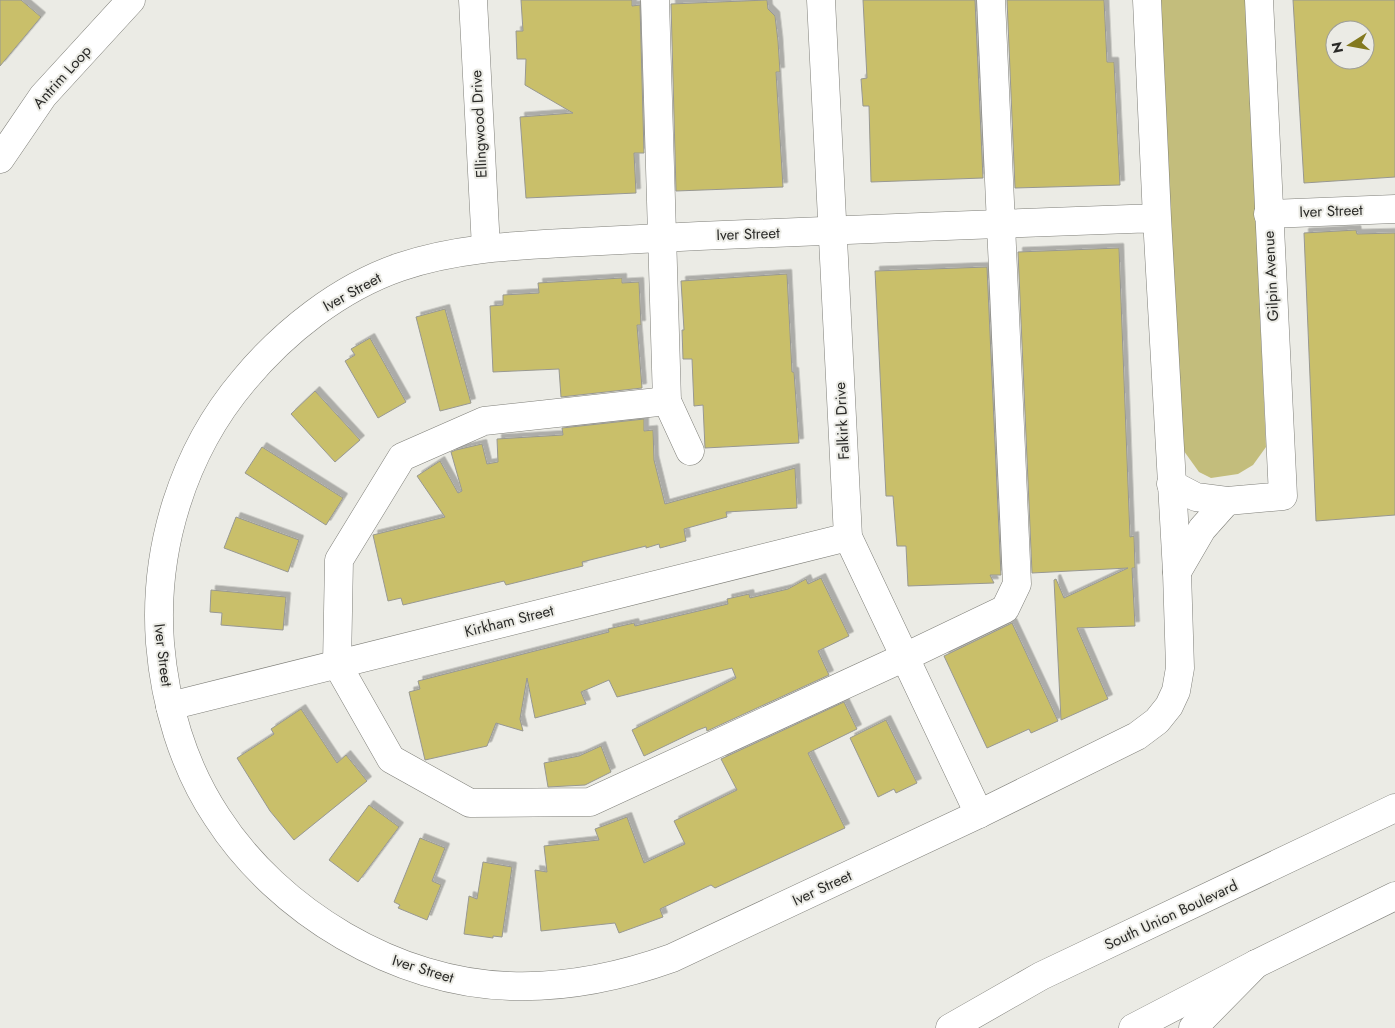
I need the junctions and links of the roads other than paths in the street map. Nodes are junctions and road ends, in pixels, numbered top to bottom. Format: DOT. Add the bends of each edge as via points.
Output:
graph roads {
  1 [pos="131,0"];
  2 [pos="473,0"];
  3 [pos="655,0"];
  4 [pos="822,0"];
  5 [pos="991,0"];
  6 [pos="1147,0"];
  7 [pos="1259,0"];
  8 [pos="0,160"];
  9 [pos="1395,209"];
  10 [pos="1268,214"];
  11 [pos="1157,218"];
  12 [pos="1001,223"];
  13 [pos="833,230"];
  14 [pos="662,238"];
  15 [pos="486,248"];
  16 [pos="667,400"];
  17 [pos="690,451"];
  18 [pos="1171,484"];
  19 [pos="1227,501"];
  20 [pos="848,537"];
  21 [pos="1178,572"];
  22 [pos="905,657"];
  23 [pos="337,664"];
  24 [pos="170,706"];
  25 [pos="1395,808"];
  26 [pos="979,814"];
  27 [pos="1395,896"];
  28 [pos="1256,964"];
  29 [pos="950,1028"];
  30 [pos="1133,1028"];
  31 [pos="1193,1028"];
  1 -- 8 [label="main road, Antrim Loop" via="43,96"];
  2 -- 15 [label="main road, Ellingwood Drive"];
  3 -- 14 [label="main road"];
  4 -- 13 [label="main road, Falkirk Drive"];
  5 -- 12 [label="main road"];
  6 -- 11 [label="main road"];
  7 -- 10 [label="main road, Gilpin Avenue"];
  9 -- 10 [label="main road, Iver Street"];
  10 -- 19 [label="main road, Gilpin Avenue" via="1283,496"];
  11 -- 12 [label="main road, Iver Street"];
  11 -- 18 [label="main road"];
  12 -- 13 [label="main road, Iver Street"];
  12 -- 22 [label="main road" via="1017,584 1005,609"];
  13 -- 14 [label="main road, Iver Street"];
  13 -- 20 [label="main road, Falkirk Drive"];
  14 -- 15 [label="main road, Iver Street"];
  14 -- 16 [label="main road"];
  15 -- 24 [label="main road, Iver Street" via="397,268 360,286 319,310 289,334 259,362 234,392 210,428 177,499 166,542 158,616"];
  16 -- 17 [label="main road"];
  16 -- 23 [label="main road" via="484,420 402,457 339,560"];
  18 -- 19 [label="main road, Gilpin Avenue" via="1196,497"];
  18 -- 21 [label="main road"];
  19 -- 21 [label="main road" via="1202,529"];
  20 -- 22 [label="main road, Falkirk Drive"];
  20 -- 23 [label="main road, Kirkham Street"];
  21 -- 26 [label="main road, Iver Street" via="1180,668 1176,691 1157,721 1137,736"];
  22 -- 23 [label="main road" via="590,802 470,803 391,759"];
  22 -- 26 [label="main road, Falkirk Drive"];
  23 -- 24 [label="main road, Kirkham Street"];
  24 -- 26 [label="main road, Iver Street" via="181,746 217,818 244,853 271,880 308,912 343,936 388,958 468,981 507,986 554,985 593,982 631,973 672,958"];
  25 -- 29 [label="main road, South Union Boulevard" via="1041,976"];
  27 -- 28 [label="main road"];
  28 -- 30 [label="main road"];
  28 -- 31 [label="main road"];
}
